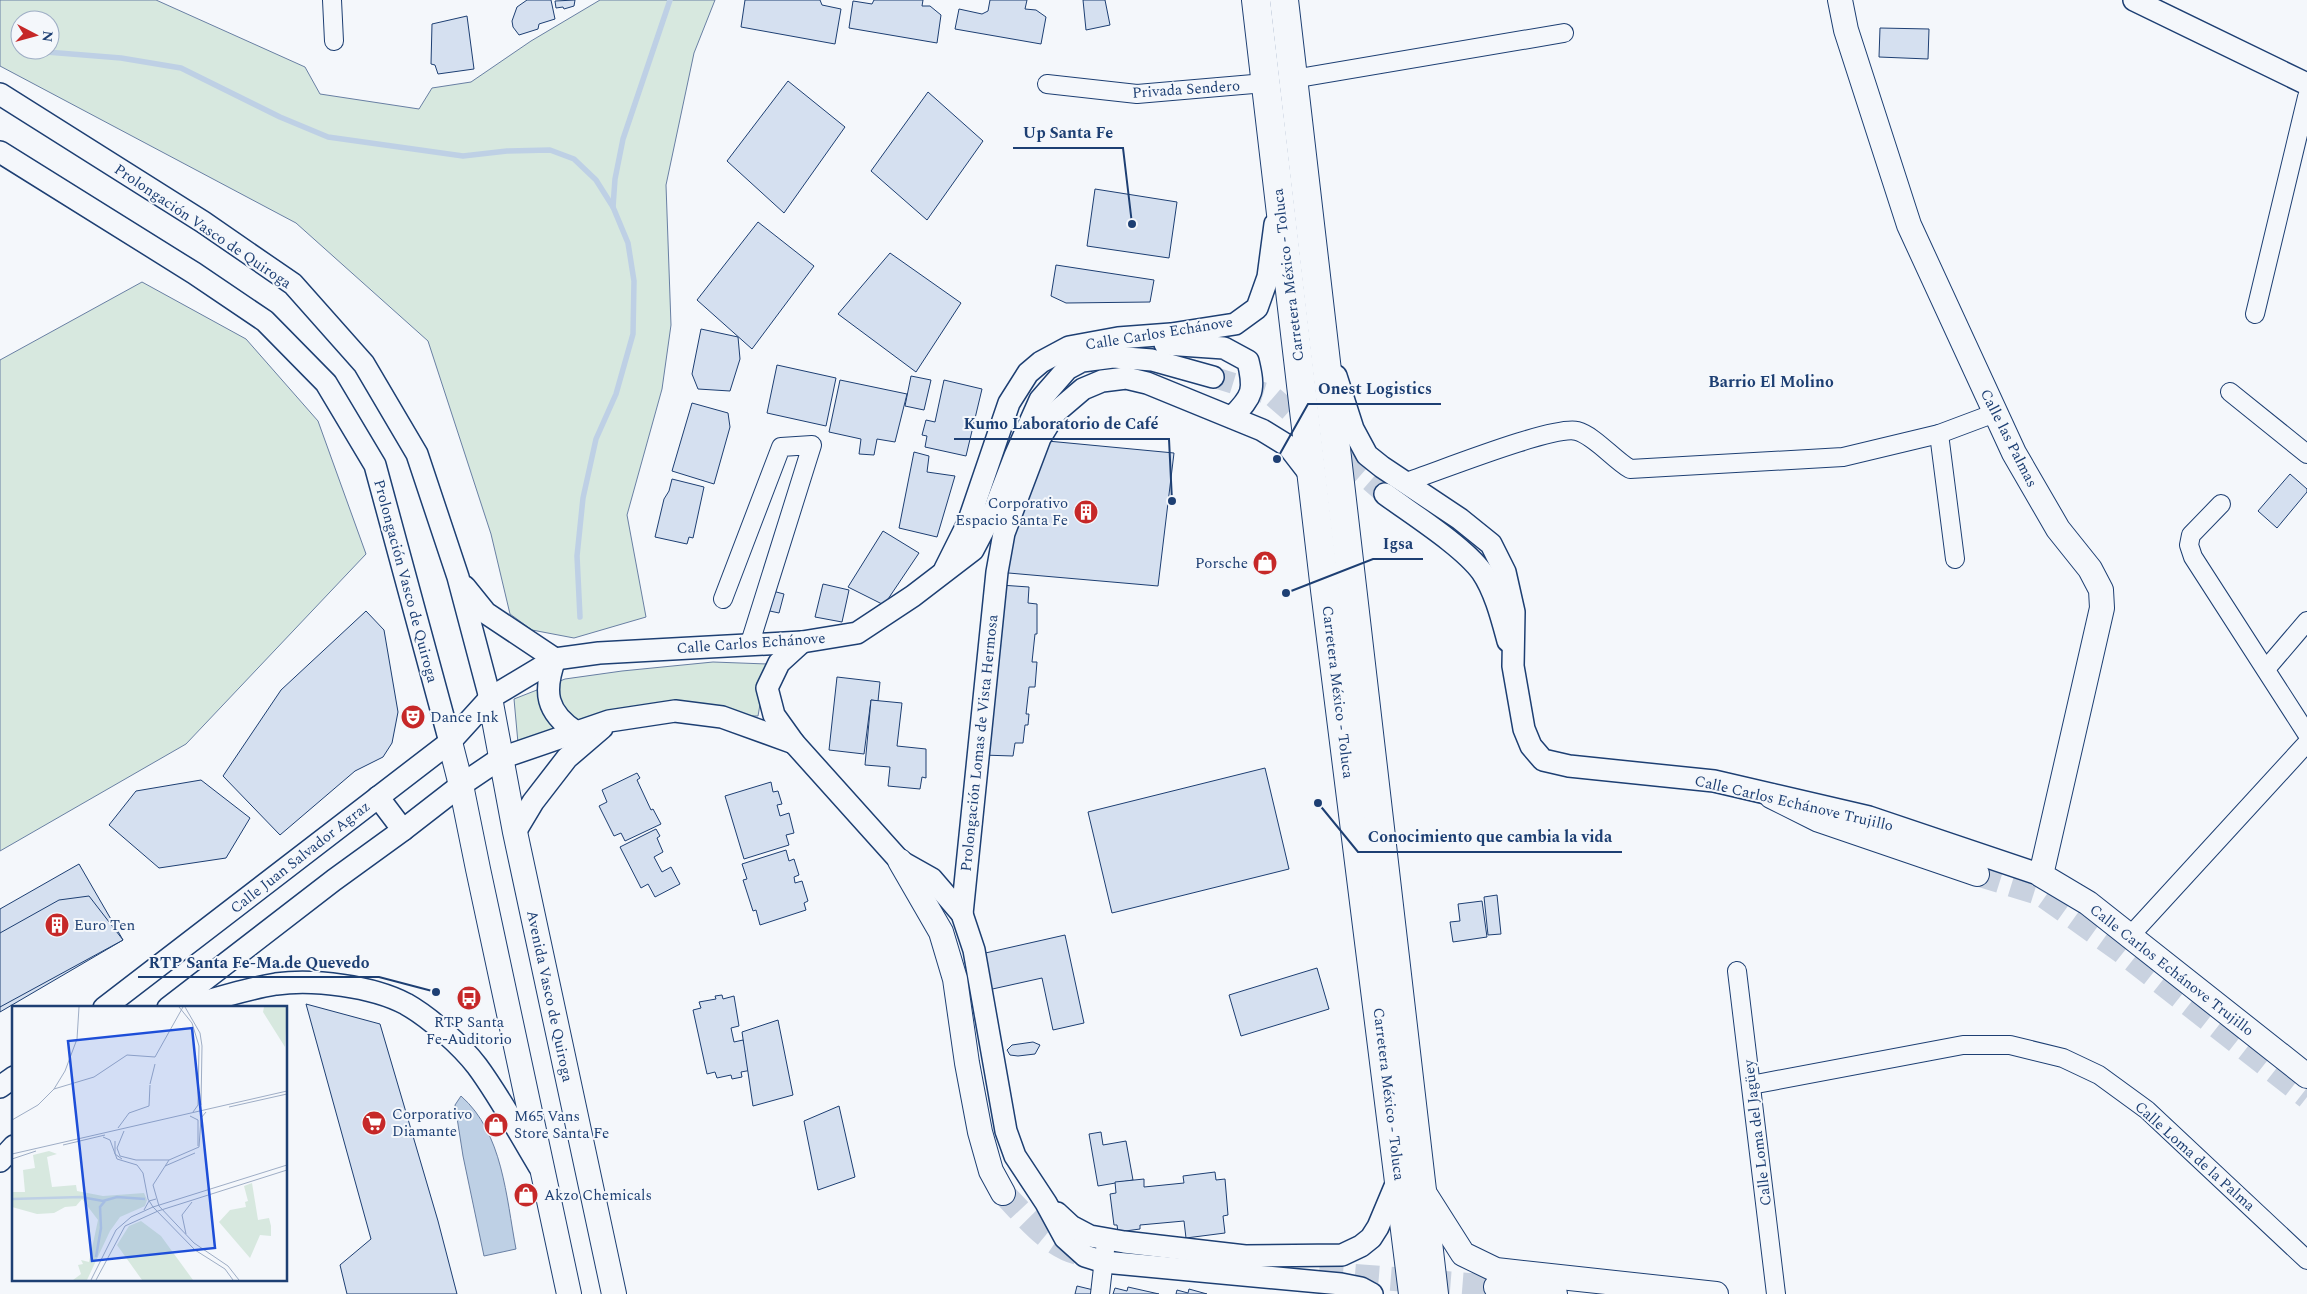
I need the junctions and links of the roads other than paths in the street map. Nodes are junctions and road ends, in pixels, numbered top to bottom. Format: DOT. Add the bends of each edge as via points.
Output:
graph roads {
  1 [pos="332,0"];
  2 [pos="1256,0"];
  3 [pos="1284,0"];
  4 [pos="1840,0"];
  5 [pos="2134,0"];
  6 [pos="1564,33"];
  7 [pos="334,41"];
  8 [pos="1293,79"];
  9 [pos="1265,83"];
  10 [pos="1048,84"];
  11 [pos="2307,84"];
  12 [pos="0,94"];
  13 [pos="2307,97"];
  14 [pos="0,152"];
  15 [pos="1279,201"];
  16 [pos="2255,314"];
  17 [pos="1321,328"];
  18 [pos="1118,338"];
  19 [pos="1213,377"];
  20 [pos="2230,392"];
  21 [pos="1995,413"];
  22 [pos="1232,417"];
  23 [pos="1938,434"];
  24 [pos="2307,454"];
  25 [pos="1312,477"];
  26 [pos="1406,482"];
  27 [pos="1385,494"];
  28 [pos="2221,504"];
  29 [pos="1955,559"];
  30 [pos="943,573"];
  31 [pos="458,577"];
  32 [pos="724,599"];
  33 [pos="2307,621"];
  34 [pos="802,642"];
  35 [pos="749,646"];
  36 [pos="554,659"];
  37 [pos="1513,666"];
  38 [pos="2266,669"];
  39 [pos="490,698"];
  40 [pos="609,721"];
  41 [pos="576,732"];
  42 [pos="2307,734"];
  43 [pos="450,742"];
  44 [pos="794,743"];
  45 [pos="2307,744"];
  46 [pos="501,758"];
  47 [pos="461,784"];
  48 [pos="1771,796"];
  49 [pos="378,797"];
  50 [pos="403,830"];
  51 [pos="515,832"];
  52 [pos="900,861"];
  53 [pos="1978,874"];
  54 [pos="2040,874"];
  55 [pos="962,914"];
  56 [pos="2130,936"];
  57 [pos="1737,971"];
  58 [pos="107,1006"];
  59 [pos="171,1006"];
  60 [pos="191,1006"];
  61 [pos="2304,1066"];
  62 [pos="12,1078"];
  63 [pos="1751,1085"];
  64 [pos="0,1087"];
  65 [pos="12,1148"];
  66 [pos="0,1161"];
  67 [pos="542,1170"];
  68 [pos="1399,1177"];
  69 [pos="1423,1191"];
  70 [pos="1003,1193"];
  71 [pos="1046,1203"];
  72 [pos="1106,1239"];
  73 [pos="1342,1255"];
  74 [pos="2307,1260"];
  75 [pos="1104,1262"];
  76 [pos="1341,1284"];
  77 [pos="1492,1284"];
  78 [pos="569,1294"];
  79 [pos="614,1294"];
  80 [pos="1100,1294"];
  81 [pos="1372,1294"];
  82 [pos="1413,1294"];
  83 [pos="1434,1294"];
  84 [pos="1555,1294"];
  85 [pos="1716,1294"];
  86 [pos="1776,1294"];
  1 -- 7 [label="street"];
  2 -- 9 [label="main road, Carretera México - Toluca"];
  3 -- 8 [label="main road, Carretera México - Toluca"];
  4 -- 21 [label="main road, Calle las Palmas" via="1846,30 1909,225"];
  5 -- 11 [label="street"];
  6 -- 8 [label="street"];
  8 -- 17 [label="main road, Carretera México - Toluca"];
  9 -- 10 [label="street, Privada Sendero" via="1137,94"];
  9 -- 15 [label="main road, Carretera México - Toluca"];
  12 -- 31 [label="street, Prolongación Vasco de Quiroga" via="203,222 292,284 364,364 417,454"];
  13 -- 16 [label="street"];
  14 -- 43 [label="street, Prolongación Vasco de Quiroga" via="265,321 326,384 375,465"];
  15 -- 18 [label="street, Calle Carlos Echánove" via="1268,277 1257,308 1235,324"];
  15 -- 25 [label="main road, Carretera México - Toluca"];
  17 -- 26 [label="street, Calle Carlos Echánove Trujillo" via="1353,429 1367,455"];
  17 -- 69 [label="main road, Carretera México - Toluca"];
  18 -- 22 [label="street" via="1154,344 1224,348 1248,361 1253,383 1246,402"];
  18 -- 30 [label="street, Calle Carlos Echánove" via="1069,347 1041,362 1017,387 996,436 968,523"];
  19 -- 30 [label="street" via="1152,360 1114,357 1082,361 1067,369 1040,400 995,508 973,550"];
  20 -- 24 [label="street"];
  21 -- 23 [label="street"];
  21 -- 54 [label="main road, Calle las Palmas" via="2058,529 2090,568 2101,590 2102,608"];
  22 -- 25 [label="street" via="1288,446"];
  22 -- 55 [label="street, Prolongación Lomas de Vista Hermosa" via="1147,382 1126,378 1102,381 1083,388 1056,412 1040,438 1004,533 997,572"];
  23 -- 26 [label="street" via="1843,457 1630,469 1586,435 1567,430 1519,442"];
  23 -- 29 [label="street"];
  25 -- 68 [label="main road, Carretera México - Toluca"];
  26 -- 37 [label="street, Calle Carlos Echánove Trujillo" via="1491,544 1505,572 1514,612"];
  27 -- 37 [label="street" via="1470,559 1482,573 1494,598"];
  28 -- 38 [label="street" via="2191,535 2189,545 2193,557"];
  30 -- 34 [label="street, Calle Carlos Echánove" via="857,633"];
  31 -- 36 [label="street" via="486,613"];
  31 -- 39 [label="street, Prolongación Vasco de Quiroga"];
  32 -- 35 [label="street" via="781,447 812,445"];
  33 -- 38 [label="street"];
  34 -- 35 [label="street, Calle Carlos Echánove"];
  34 -- 44 [label="street" via="779,664 767,688 774,715"];
  35 -- 36 [label="street, Calle Carlos Echánove" via="599,653"];
  36 -- 39 [label="street, Calle Carlos Echánove"];
  36 -- 41 [label="street" via="548,699 563,724"];
  37 -- 48 [label="street, Calle Carlos Echánove Trujillo" via="1524,729 1531,746 1543,760 1569,766 1714,781"];
  38 -- 42 [label="street"];
  39 -- 43 [label="street, Calle Juan Salvador Agraz"];
  39 -- 46 [label="main road, Avenida Vasco de Quiroga"];
  40 -- 41 [label="street, Prolongación Lomas de Vista Hermosa"];
  40 -- 44 [label="street, Prolongación Lomas de Vista Hermosa" via="675,711 722,717"];
  40 -- 51 [label="street" via="567,758 533,802"];
  41 -- 46 [label="street, Prolongación Lomas de Vista Hermosa"];
  43 -- 47 [label="main road"];
  43 -- 49 [label="street, Calle Juan Salvador Agraz"];
  44 -- 52 [label="street, Prolongación Lomas de Vista Hermosa"];
  45 -- 56 [label="street"];
  46 -- 47 [label="street, Prolongación Lomas de Vista Hermosa"];
  46 -- 51 [label="main road, Avenida Vasco de Quiroga"];
  47 -- 50 [label="street"];
  47 -- 67 [label="main road"];
  48 -- 53 [label="main road" via="1818,820"];
  48 -- 54 [label="street, Calle Carlos Echánove Trujillo" via="1870,818"];
  49 -- 50 [label="street"];
  49 -- 58 [label="street, Calle Juan Salvador Agraz"];
  50 -- 59 [label="street"];
  51 -- 79 [label="main road, Avenida Vasco de Quiroga"];
  52 -- 55 [label="street, Prolongación Lomas de Vista Hermosa" via="932,879"];
  52 -- 70 [label="main road" via="942,932 955,979 980,1132 991,1171"];
  54 -- 56 [label="main road, Calle Carlos Echánove Trujillo" via="2088,903"];
  55 -- 71 [label="street, Prolongación Lomas de Vista Hermosa" via="974,950 1006,1131 1014,1156"];
  56 -- 61 [label="main road, Calle Carlos Echánove Trujillo"];
  57 -- 63 [label="street, Calle Loma del Jagüey"];
  60 -- 67 [label="street" via="277,984 326,984 373,991 406,1004 434,1025 476,1065"];
  62 -- 64 [label="street"];
  63 -- 74 [label="street, Calle Loma de la Palma" via="1963,1045 2010,1045 2063,1058 2099,1075 2148,1110"];
  63 -- 86 [label="street, Calle Loma del Jagüey"];
  65 -- 66 [label="street"];
  67 -- 78 [label="main road"];
  68 -- 73 [label="street, Prolongación Lomas de Vista Hermosa" via="1370,1238"];
  68 -- 82 [label="main road, Carretera México - Toluca"];
  69 -- 77 [label="main road" via="1464,1254"];
  69 -- 83 [label="main road, Carretera México - Toluca"];
  71 -- 72 [label="street, Prolongación Lomas de Vista Hermosa" via="1071,1226 1090,1236"];
  71 -- 75 [label="street, Prolongación Lomas de Vista Hermosa" via="1065,1238 1085,1256"];
  72 -- 73 [label="street, Prolongación Lomas de Vista Hermosa" via="1245,1256"];
  72 -- 75 [label="street"];
  73 -- 76 [label="street" via="1351,1266 1350,1273"];
  75 -- 76 [label="street, Prolongación Lomas de Vista Hermosa"];
  75 -- 80 [label="street"];
  76 -- 81 [label="street, Prolongación Lomas de Vista Hermosa"];
  77 -- 84 [label="main road"];
  77 -- 85 [label="main road"];
}
